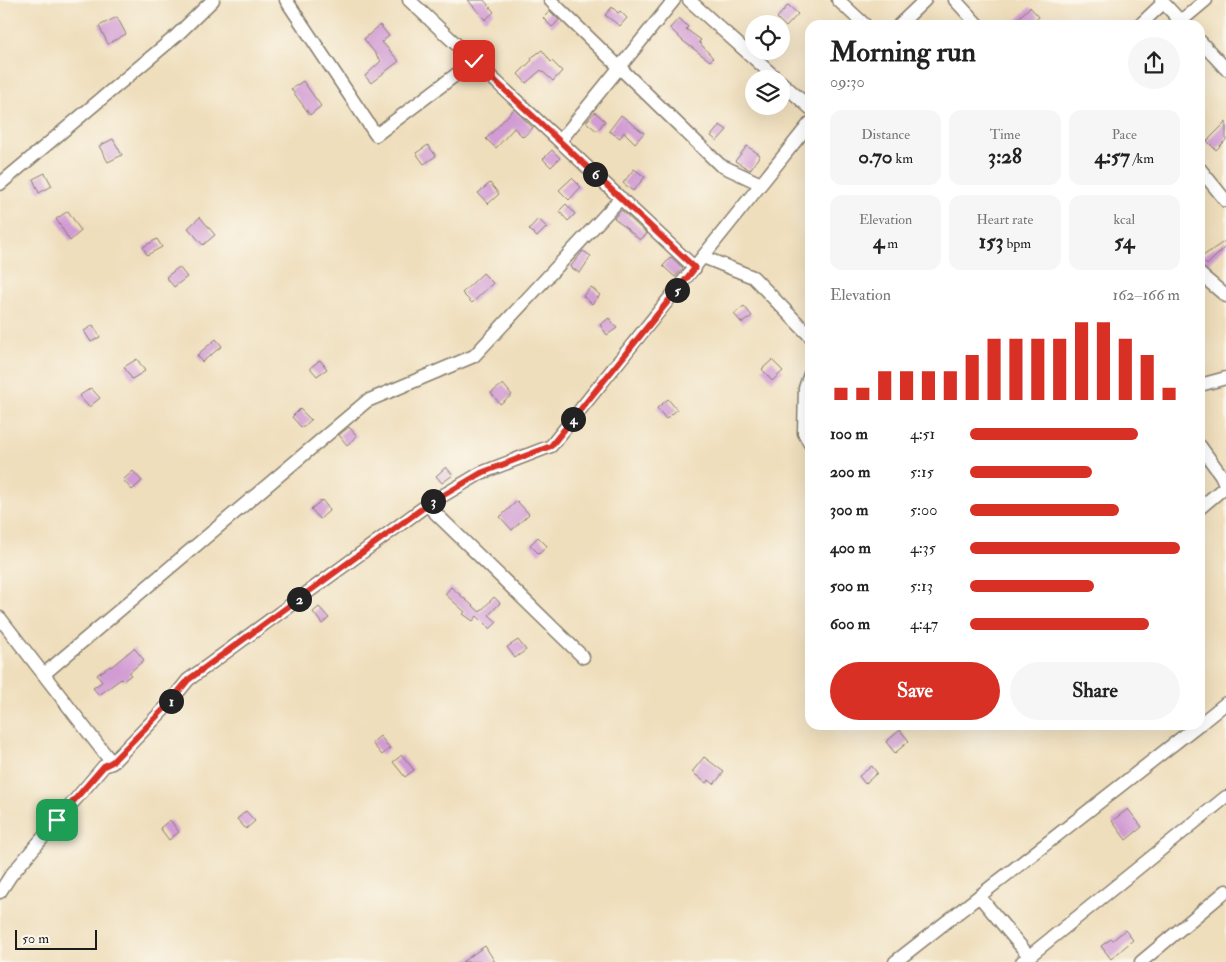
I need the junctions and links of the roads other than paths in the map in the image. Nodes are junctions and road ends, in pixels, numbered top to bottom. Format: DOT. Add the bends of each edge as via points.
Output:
graph roads {
  1 [pos="213,0"];
  2 [pos="286,0"];
  3 [pos="409,0"];
  4 [pos="550,0"];
  5 [pos="674,0"];
  6 [pos="689,0"];
  7 [pos="838,0"];
  8 [pos="925,0"];
  9 [pos="955,0"];
  10 [pos="1206,0"];
  11 [pos="1162,1"];
  12 [pos="860,20"];
  13 [pos="904,20"];
  14 [pos="973,20"];
  15 [pos="1145,20"];
  16 [pos="1180,20"];
  17 [pos="1186,20"];
  18 [pos="1205,47"];
  19 [pos="474,61"];
  20 [pos="618,68"];
  21 [pos="1226,69"];
  22 [pos="767,70"];
  23 [pos="790,90"];
  24 [pos="805,104"];
  25 [pos="805,129"];
  26 [pos="560,141"];
  27 [pos="1205,175"];
  28 [pos="0,184"];
  29 [pos="761,184"];
  30 [pos="620,198"];
  31 [pos="1226,201"];
  32 [pos="703,257"];
  33 [pos="695,268"];
  34 [pos="1205,278"];
  35 [pos="1226,296"];
  36 [pos="805,331"];
  37 [pos="1226,378"];
  38 [pos="1205,384"];
  39 [pos="805,388"];
  40 [pos="805,435"];
  41 [pos="1205,453"];
  42 [pos="1205,504"];
  43 [pos="427,505"];
  44 [pos="0,618"];
  45 [pos="583,657"];
  46 [pos="44,674"];
  47 [pos="1226,703"];
  48 [pos="1205,719"];
  49 [pos="1191,730"];
  50 [pos="112,762"];
  51 [pos="1226,797"];
  52 [pos="1226,891"];
  53 [pos="0,892"];
  54 [pos="979,896"];
  55 [pos="1026,959"];
  56 [pos="895,962"];
  57 [pos="1141,962"];
  1 -- 28 [label="street" via="176,36"];
  2 -- 19 [label="street" via="376,135"];
  3 -- 19 [label="street"];
  4 -- 20 [label="street"];
  5 -- 20 [label="street"];
  6 -- 22 [label="street"];
  7 -- 12 [label="street"];
  8 -- 13 [label="street"];
  9 -- 14 [label="street"];
  10 -- 17 [label="street"];
  11 -- 15 [label="street"];
  11 -- 16 [label="street"];
  18 -- 21 [label="street"];
  19 -- 26 [label="street"];
  20 -- 26 [label="street"];
  20 -- 29 [label="street" via="720,165"];
  23 -- 24 [label="street"];
  25 -- 29 [label="street"];
  26 -- 30 [label="street"];
  27 -- 31 [label="street"];
  29 -- 32 [label="street"];
  30 -- 33 [label="street"];
  30 -- 46 [label="street" via="474,356 367,401"];
  32 -- 33 [label="street"];
  32 -- 36 [label="street" via="753,277"];
  33 -- 43 [label="street" via="551,446 481,473"];
  34 -- 35 [label="street"];
  37 -- 38 [label="street"];
  39 -- 40 [label="street"];
  41 -- 42 [label="street" via="1226,486"];
  43 -- 45 [label="street"];
  43 -- 50 [label="street" via="188,680"];
  44 -- 46 [label="street"];
  46 -- 50 [label="street"];
  47 -- 48 [label="street"];
  49 -- 54 [label="street"];
  50 -- 53 [label="street" via="104,766"];
  51 -- 55 [label="street"];
  52 -- 57 [label="street"];
  54 -- 55 [label="street"];
  54 -- 56 [label="street"];
}
